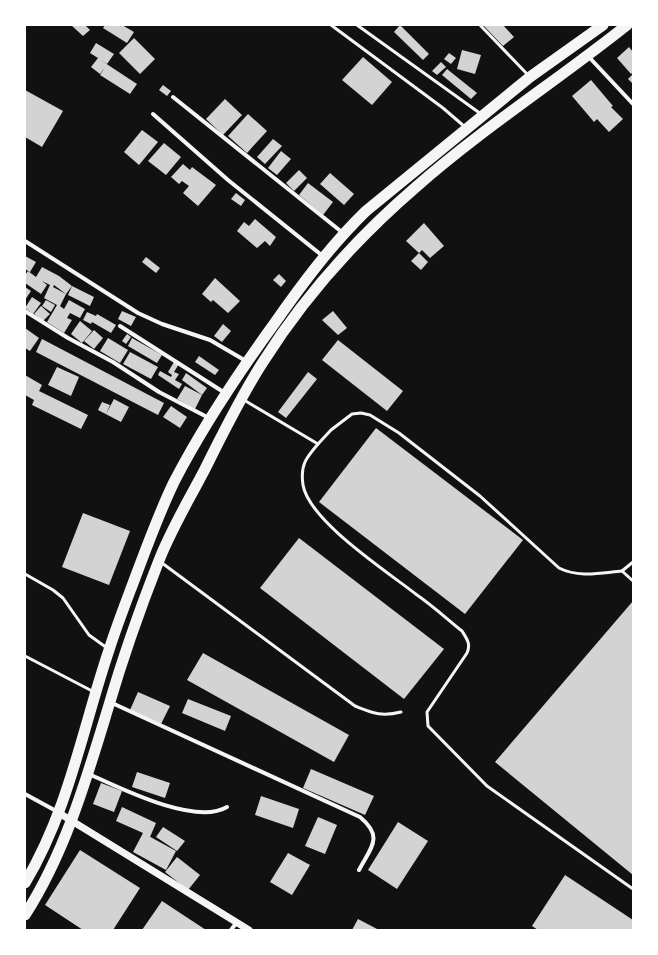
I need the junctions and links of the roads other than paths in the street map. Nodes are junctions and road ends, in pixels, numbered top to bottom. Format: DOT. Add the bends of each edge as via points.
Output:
graph roads {
  1 [pos="331,25"];
  2 [pos="357,25"];
  3 [pos="480,25"];
  4 [pos="603,25"];
  5 [pos="627,25"];
  6 [pos="588,56"];
  7 [pos="530,77"];
  8 [pos="172,97"];
  9 [pos="633,104"];
  10 [pos="153,114"];
  11 [pos="483,115"];
  12 [pos="466,128"];
  13 [pos="343,234"];
  14 [pos="25,241"];
  15 [pos="324,257"];
  16 [pos="25,311"];
  17 [pos="120,326"];
  18 [pos="247,361"];
  19 [pos="225,393"];
  20 [pos="242,398"];
  21 [pos="210,418"];
  22 [pos="318,444"];
  23 [pos="159,560"];
  24 [pos="633,562"];
  25 [pos="622,571"];
  26 [pos="25,574"];
  27 [pos="633,581"];
  28 [pos="109,649"];
  29 [pos="25,656"];
  30 [pos="96,692"];
  31 [pos="109,702"];
  32 [pos="401,712"];
  33 [pos="88,774"];
  34 [pos="25,794"];
  35 [pos="227,807"];
  36 [pos="59,812"];
  37 [pos="71,821"];
  38 [pos="359,870"];
  39 [pos="25,883"];
  40 [pos="633,889"];
  41 [pos="25,915"];
  42 [pos="237,922"];
  43 [pos="231,930"];
  44 [pos="249,930"];
  1 -- 12 [label="lane"];
  2 -- 11 [label="lane"];
  3 -- 7 [label="lane"];
  4 -- 7 [label="highway"];
  5 -- 6 [label="highway"];
  6 -- 9 [label="street"];
  6 -- 20 [label="highway" via="416,187 361,240 315,290 269,353"];
  7 -- 11 [label="highway"];
  8 -- 13 [label="street"];
  10 -- 15 [label="street" via="228,180"];
  11 -- 12 [label="highway"];
  12 -- 13 [label="highway" via="389,191"];
  13 -- 15 [label="highway"];
  14 -- 18 [label="street" via="138,313 210,340"];
  15 -- 18 [label="highway"];
  16 -- 21 [label="street" via="68,338 114,362 159,392"];
  17 -- 19 [label="street"];
  18 -- 19 [label="highway"];
  19 -- 21 [label="highway"];
  20 -- 22 [label="lane"];
  20 -- 23 [label="highway"];
  21 -- 28 [label="highway" via="174,483"];
  22 -- 25 [label="lane" via="352,414 370,416 399,433 480,496 559,568 579,574"];
  22 -- 40 [label="lane" via="304,460 303,466 303,486 310,502 328,524 462,631 468,640 470,647 467,653 427,712 428,726 487,786"];
  23 -- 31 [label="highway"];
  23 -- 32 [label="lane" via="356,706 374,714"];
  24 -- 25 [label="lane"];
  25 -- 27 [label="lane"];
  26 -- 28 [label="lane" via="63,598 89,635"];
  28 -- 30 [label="highway"];
  29 -- 30 [label="lane"];
  30 -- 36 [label="highway" via="72,779"];
  31 -- 33 [label="highway"];
  31 -- 38 [label="street" via="360,817 374,832 374,843"];
  33 -- 35 [label="street" via="137,796 178,808 208,813 219,812"];
  33 -- 37 [label="highway"];
  34 -- 36 [label="street"];
  36 -- 37 [label="street"];
  36 -- 39 [label="highway" via="41,856"];
  37 -- 41 [label="highway" via="39,894"];
  37 -- 42 [label="street"];
  42 -- 43 [label="street"];
  42 -- 44 [label="street"];
}
